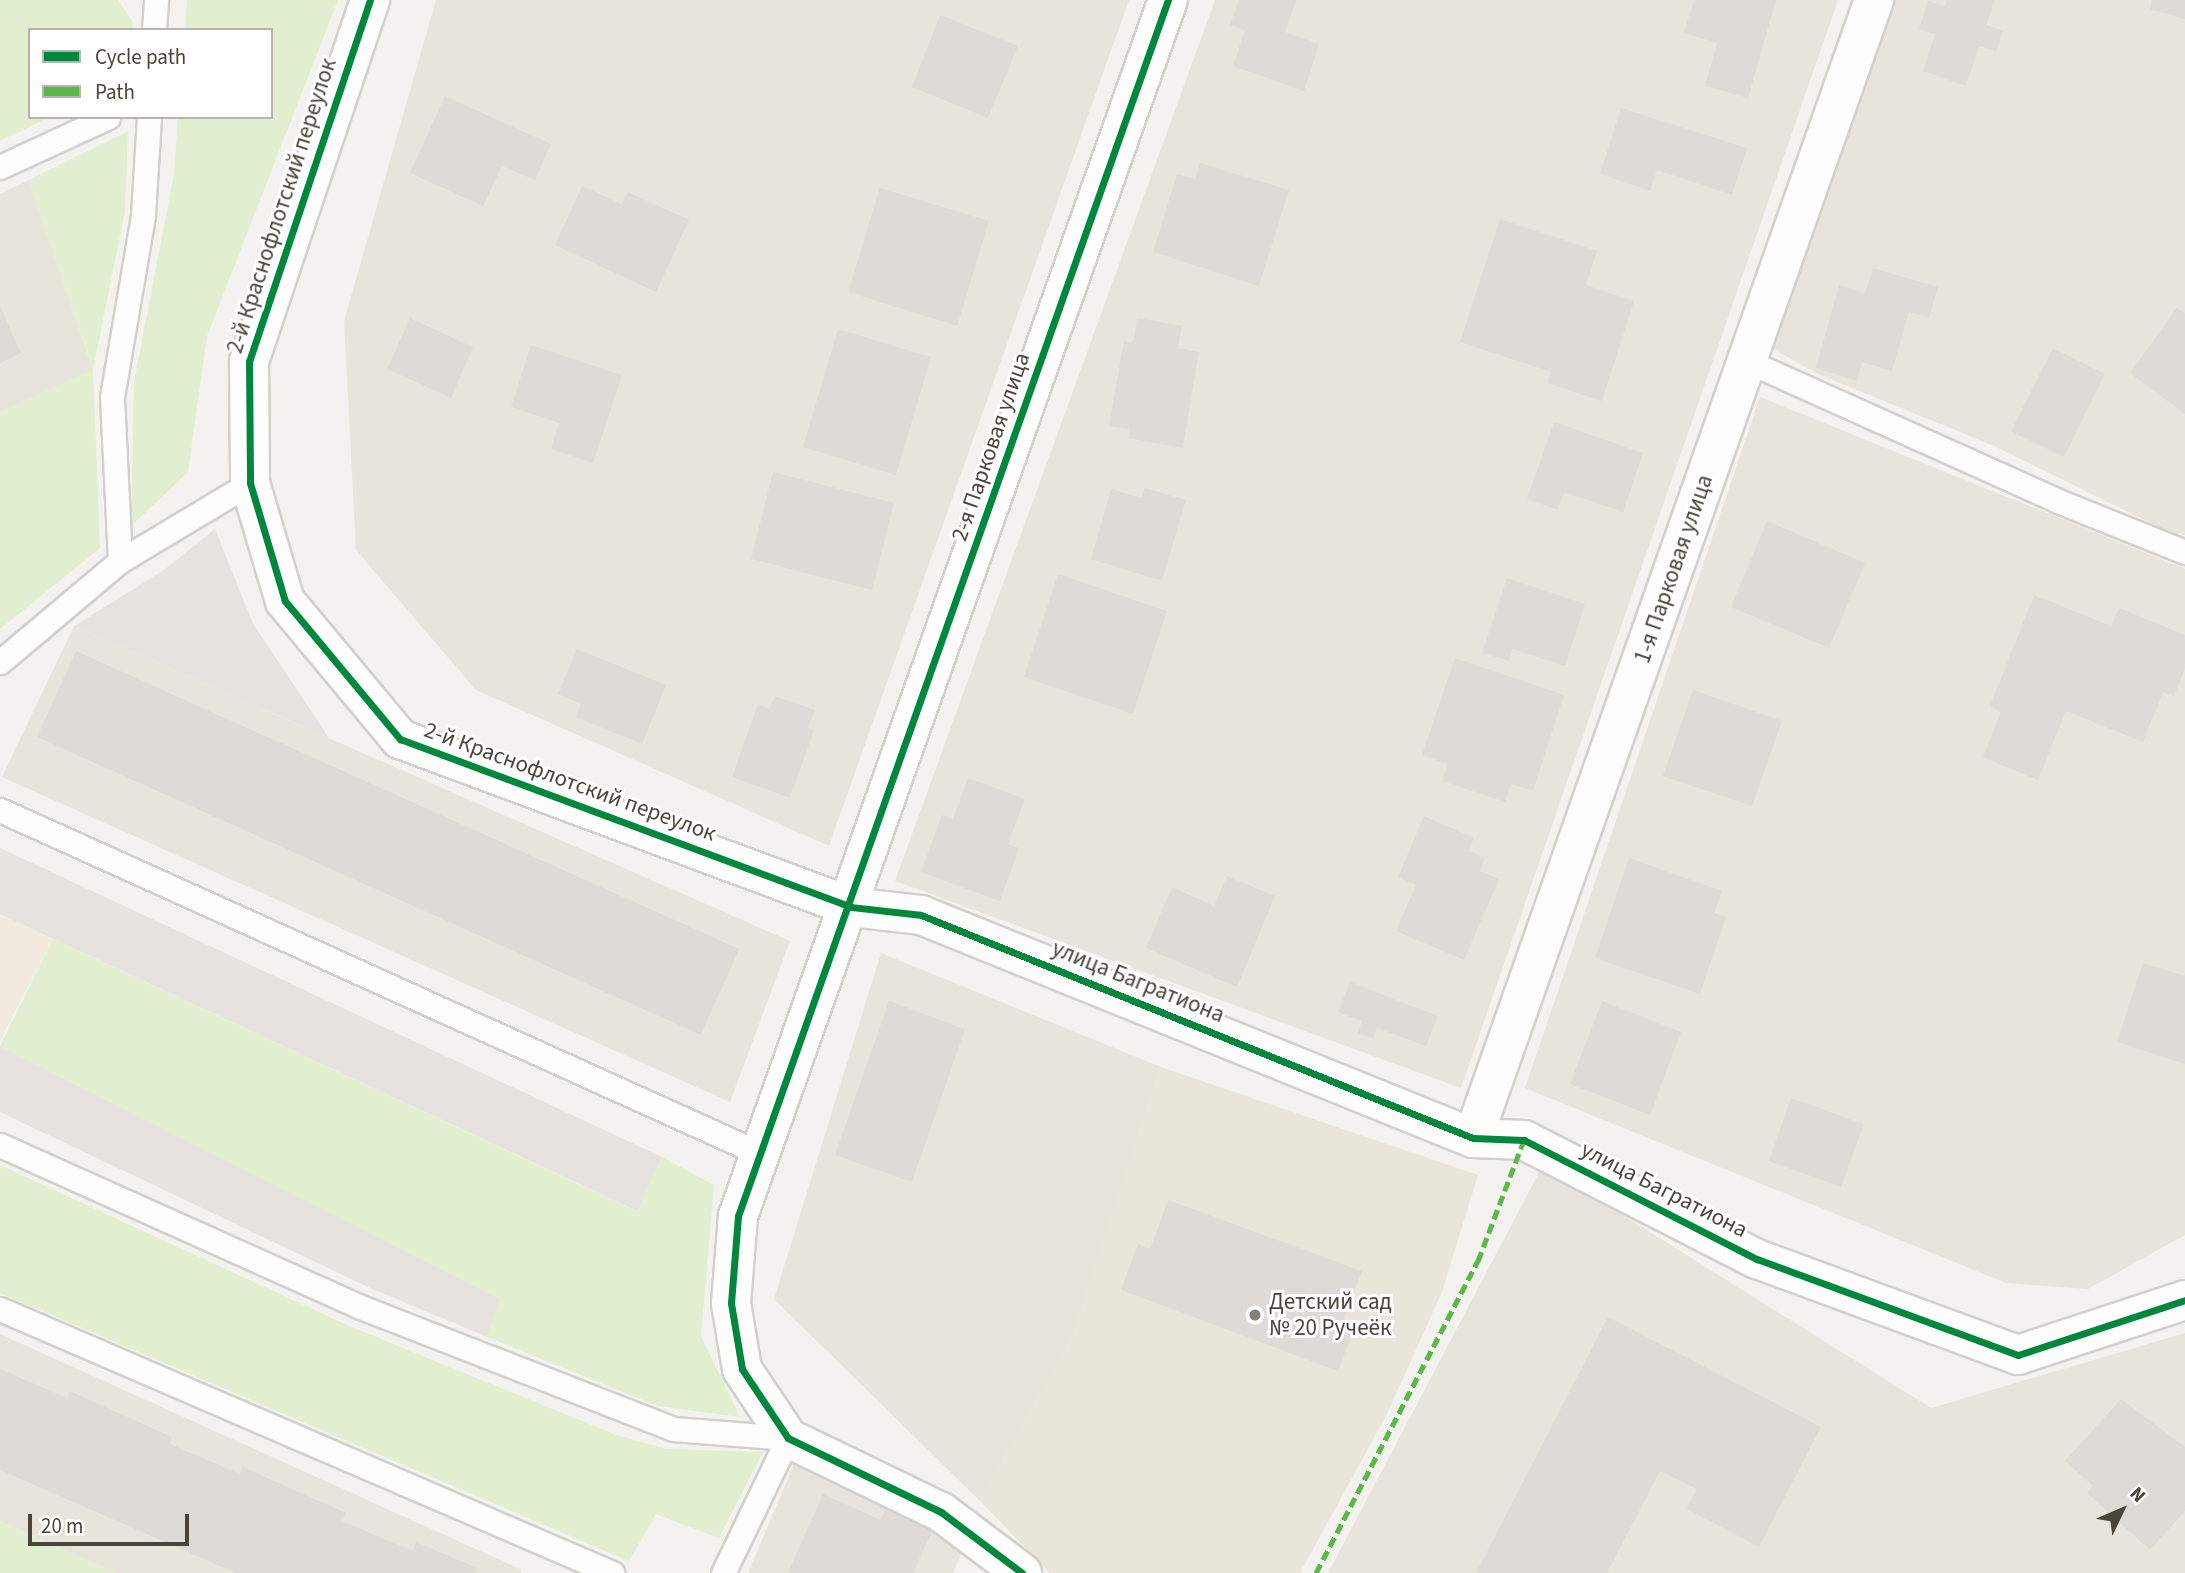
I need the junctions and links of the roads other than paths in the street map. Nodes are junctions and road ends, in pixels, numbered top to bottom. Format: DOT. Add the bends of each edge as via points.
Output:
graph roads {
  1 [pos="370,0"];
  2 [pos="1167,0"];
  3 [pos="1874,0"];
  4 [pos="104,119"];
  5 [pos="149,119"];
  6 [pos="0,167"];
  7 [pos="1747,361"];
  8 [pos="250,483"];
  9 [pos="2185,552"];
  10 [pos="120,561"];
  11 [pos="0,662"];
  12 [pos="0,810"];
  13 [pos="851,907"];
  14 [pos="1473,1138"];
  15 [pos="0,1145"];
  16 [pos="761,1154"];
  17 [pos="2185,1300"];
  18 [pos="0,1309"];
  19 [pos="788,1438"];
  20 [pos="612,1573"];
  21 [pos="723,1573"];
  22 [pos="1022,1573"];
  1 -- 8 [label="street, 2-й Краснофлотский переулок" via="249,361"];
  2 -- 13 [label="street, 2-я Парковая улица"];
  3 -- 7 [label="street, 1-я Парковая улица"];
  4 -- 6 [label="lane"];
  5 -- 10 [label="lane" via="143,215 112,397"];
  7 -- 9 [label="lane" via="2058,501"];
  7 -- 14 [label="street, 1-я Парковая улица"];
  8 -- 10 [label="lane"];
  8 -- 13 [label="street, 2-й Краснофлотский переулок" via="285,601 400,739"];
  10 -- 11 [label="lane"];
  12 -- 16 [label="lane"];
  13 -- 14 [label="street, улица Багратиона" via="921,915"];
  13 -- 16 [label="street"];
  14 -- 17 [label="street, улица Багратиона" via="1524,1140 1757,1259 2018,1354"];
  15 -- 19 [label="lane" via="358,1306 673,1429"];
  16 -- 19 [label="street" via="738,1216 731,1304 742,1369"];
  18 -- 20 [label="lane"];
  19 -- 21 [label="lane"];
  19 -- 22 [label="street" via="941,1512"];
}
